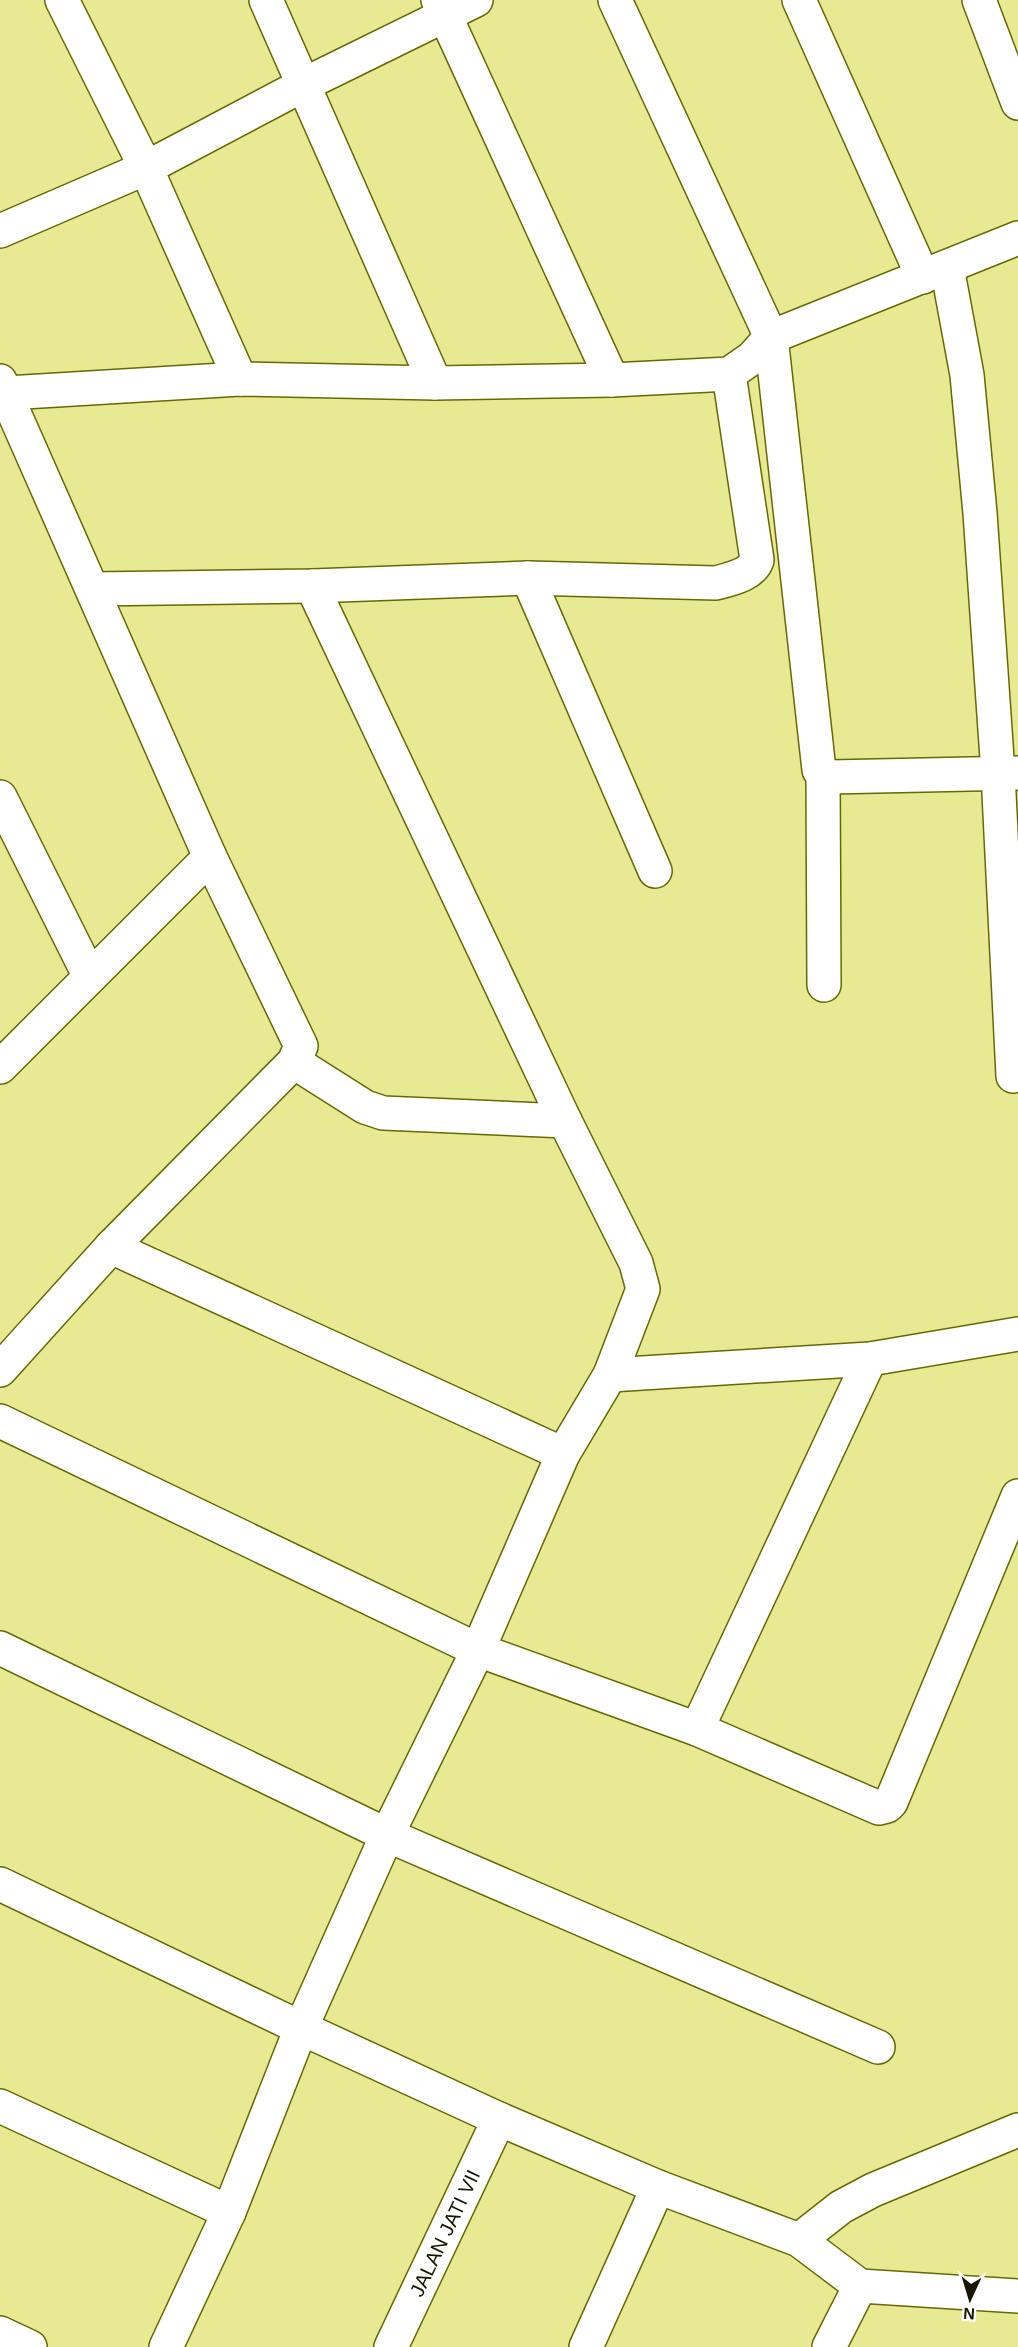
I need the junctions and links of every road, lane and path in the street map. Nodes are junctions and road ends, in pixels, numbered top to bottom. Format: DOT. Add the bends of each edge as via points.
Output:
graph roads {
  1 [pos="62,0"];
  2 [pos="266,0"];
  3 [pos="476,0"];
  4 [pos="615,0"];
  5 [pos="799,0"];
  6 [pos="979,0"];
  7 [pos="442,8"];
  8 [pos="305,84"];
  9 [pos="1018,103"];
  10 [pos="146,168"];
  11 [pos="0,231"];
  12 [pos="1018,238"];
  13 [pos="935,272"];
  14 [pos="771,337"];
  15 [pos="729,374"];
  16 [pos="240,379"];
  17 [pos="612,380"];
  18 [pos="435,383"];
  19 [pos="3,387"];
  20 [pos="528,578"];
  21 [pos="312,586"];
  22 [pos="92,589"];
  23 [pos="1008,773"];
  24 [pos="823,774"];
  25 [pos="0,797"];
  26 [pos="210,857"];
  27 [pos="655,871"];
  28 [pos="90,976"];
  29 [pos="824,985"];
  30 [pos="294,1062"];
  31 [pos="0,1067"];
  32 [pos="1013,1076"];
  33 [pos="565,1120"];
  34 [pos="111,1247"];
  35 [pos="1018,1334"];
  36 [pos="870,1359"];
  37 [pos="0,1370"];
  38 [pos="610,1375"];
  39 [pos="0,1421"];
  40 [pos="563,1454"];
  41 [pos="1018,1496"];
  42 [pos="0,1648"];
  43 [pos="478,1650"];
  44 [pos="698,1729"];
  45 [pos="387,1835"];
  46 [pos="0,1884"];
  47 [pos="301,2028"];
  48 [pos="878,2046"];
  49 [pos="0,2106"];
  50 [pos="499,2119"];
  51 [pos="1018,2130"];
  52 [pos="658,2187"];
  53 [pos="229,2212"];
  54 [pos="799,2240"];
  55 [pos="860,2286"];
  56 [pos="1018,2296"];
  57 [pos="0,2333"];
  58 [pos="30,2347"];
  59 [pos="166,2347"];
  60 [pos="391,2347"];
  61 [pos="586,2347"];
  62 [pos="829,2347"];
  1 -- 10 [label="street"];
  2 -- 8 [label="street"];
  3 -- 7 [label="street"];
  4 -- 14 [label="street"];
  5 -- 13 [label="street"];
  6 -- 9 [label="street"];
  7 -- 8 [label="street"];
  7 -- 17 [label="street"];
  8 -- 10 [label="street"];
  8 -- 18 [label="street"];
  10 -- 11 [label="street"];
  10 -- 16 [label="street"];
  12 -- 13 [label="street"];
  13 -- 14 [label="street"];
  13 -- 23 [label="street" via="967,375"];
  14 -- 15 [label="street" via="752,358"];
  14 -- 24 [label="street" via="819,770"];
  15 -- 17 [label="street"];
  15 -- 20 [label="street" via="753,528 755,566 716,583"];
  16 -- 18 [label="street"];
  16 -- 19 [label="street"];
  17 -- 18 [label="street"];
  19 -- 22 [label="street"];
  20 -- 21 [label="street"];
  20 -- 27 [label="street"];
  21 -- 22 [label="street"];
  21 -- 33 [label="street"];
  22 -- 26 [label="street"];
  23 -- 24 [label="street" via="830,777"];
  23 -- 32 [label="street"];
  24 -- 29 [label="street"];
  25 -- 28 [label="street"];
  26 -- 28 [label="street"];
  26 -- 30 [label="street" via="301,1046"];
  28 -- 31 [label="street"];
  30 -- 33 [label="street" via="365,1107 383,1113"];
  30 -- 34 [label="street"];
  33 -- 38 [label="street" via="636,1263 643,1289"];
  34 -- 37 [label="street"];
  34 -- 40 [label="street"];
  35 -- 36 [label="street"];
  36 -- 38 [label="street"];
  36 -- 44 [label="street"];
  38 -- 40 [label="street"];
  39 -- 43 [label="street"];
  40 -- 43 [label="street"];
  41 -- 44 [label="street" via="888,1806 879,1808"];
  42 -- 45 [label="street"];
  43 -- 44 [label="street"];
  43 -- 45 [label="street"];
  45 -- 47 [label="street"];
  45 -- 48 [label="street"];
  46 -- 47 [label="street"];
  47 -- 50 [label="street"];
  47 -- 53 [label="street"];
  49 -- 53 [label="street"];
  50 -- 52 [label="street"];
  50 -- 60 [label="street, JALAN JATI VII"];
  51 -- 54 [label="street" via="873,2190 840,2207"];
  52 -- 54 [label="street"];
  52 -- 61 [label="street"];
  53 -- 59 [label="street"];
  54 -- 55 [label="street"];
  55 -- 56 [label="street"];
  55 -- 62 [label="street"];
  57 -- 58 [label="street"];
}
